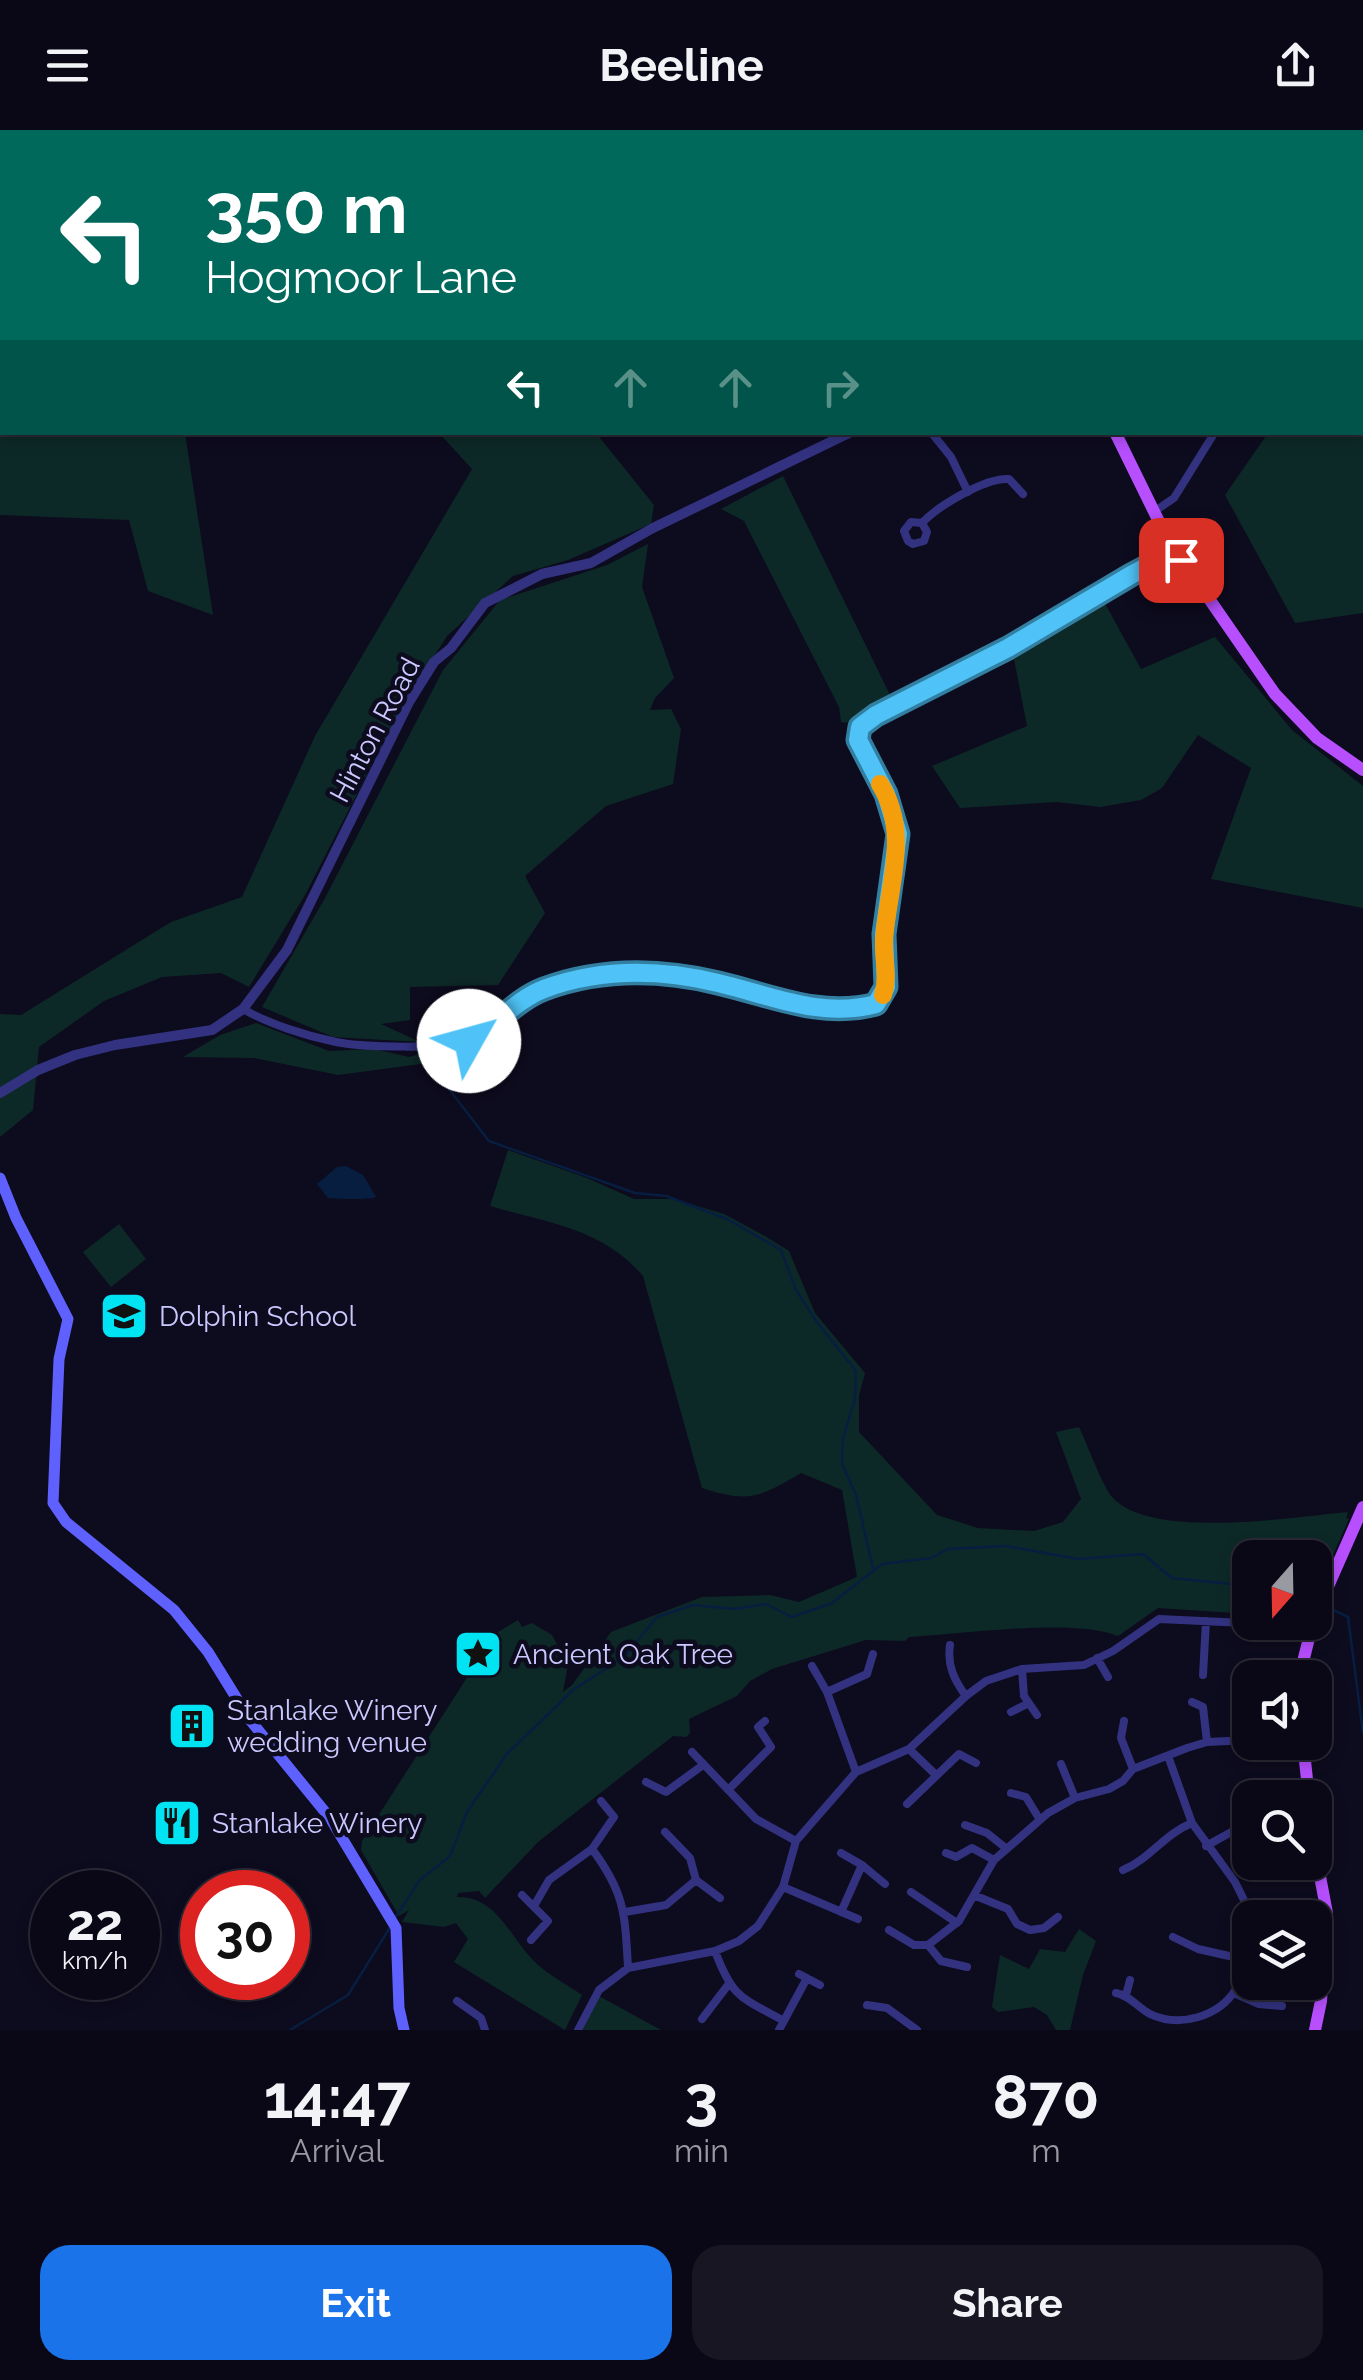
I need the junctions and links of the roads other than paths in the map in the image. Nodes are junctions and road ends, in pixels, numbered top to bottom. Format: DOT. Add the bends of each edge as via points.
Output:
graph roads {
  1 [pos="845,435"];
  2 [pos="934,435"];
  3 [pos="1117,435"];
  4 [pos="1213,435"];
  5 [pos="968,492"];
  6 [pos="1023,494"];
  7 [pos="1155,511"];
  8 [pos="922,524"];
  9 [pos="1167,538"];
  10 [pos="1181,560"];
  11 [pos="1146,567"];
  12 [pos="1363,770"];
  13 [pos="243,1009"];
  14 [pos="0,1093"];
  15 [pos="0,1178"];
  16 [pos="1363,1507"];
  17 [pos="1332,1577"];
  18 [pos="1206,1621"];
  19 [pos="1232,1622"];
  20 [pos="950,1645"];
  21 [pos="873,1654"];
  22 [pos="1098,1658"];
  23 [pos="812,1666"];
  24 [pos="1022,1669"];
  25 [pos="1203,1675"];
  26 [pos="1108,1677"];
  27 [pos="827,1692"];
  28 [pos="966,1696"];
  29 [pos="1192,1702"];
  30 [pos="1026,1704"];
  31 [pos="1012,1712"];
  32 [pos="1037,1716"];
  33 [pos="1124,1721"];
  34 [pos="762,1724"];
  35 [pos="1232,1740"];
  36 [pos="780,1741"];
  37 [pos="1206,1742"];
  38 [pos="771,1747"];
  39 [pos="909,1749"];
  40 [pos="692,1752"];
  41 [pos="1168,1756"];
  42 [pos="976,1762"];
  43 [pos="1060,1764"];
  44 [pos="703,1765"];
  45 [pos="1133,1768"];
  46 [pos="856,1772"];
  47 [pos="936,1775"];
  48 [pos="1066,1775"];
  49 [pos="1055,1778"];
  50 [pos="646,1782"];
  51 [pos="728,1790"];
  52 [pos="666,1792"];
  53 [pos="1011,1793"];
  54 [pos="1075,1798"];
  55 [pos="601,1801"];
  56 [pos="907,1804"];
  57 [pos="665,1805"];
  58 [pos="1040,1820"];
  59 [pos="1192,1823"];
  60 [pos="965,1825"];
  61 [pos="666,1832"];
  62 [pos="1232,1832"];
  63 [pos="796,1842"];
  64 [pos="1206,1846"];
  65 [pos="592,1849"];
  66 [pos="1007,1849"];
  67 [pos="1136,1851"];
  68 [pos="841,1853"];
  69 [pos="946,1853"];
  70 [pos="994,1860"];
  71 [pos="1142,1861"];
  72 [pos="862,1865"];
  73 [pos="1123,1870"];
  74 [pos="696,1880"];
  75 [pos="885,1884"];
  76 [pos="783,1887"];
  77 [pos="910,1892"];
  78 [pos="522,1895"];
  79 [pos="976,1896"];
  80 [pos="720,1898"];
  81 [pos="1244,1900"];
  82 [pos="534,1906"];
  83 [pos="625,1912"];
  84 [pos="841,1912"];
  85 [pos="1058,1916"];
  86 [pos="858,1919"];
  87 [pos="956,1923"];
  88 [pos="889,1930"];
  89 [pos="1173,1937"];
  90 [pos="1203,1938"];
  91 [pos="531,1940"];
  92 [pos="928,1945"];
  93 [pos="1198,1949"];
  94 [pos="715,1951"];
  95 [pos="1232,1954"];
  96 [pos="967,1966"];
  97 [pos="628,1968"];
  98 [pos="1130,1980"];
  99 [pos="728,1985"];
  100 [pos="820,1985"];
  101 [pos="1232,1994"];
  102 [pos="1251,2000"];
  103 [pos="1321,2000"];
  104 [pos="457,2001"];
  105 [pos="867,2005"];
  106 [pos="1282,2006"];
  107 [pos="702,2019"];
  108 [pos="782,2026"];
  109 [pos="1185,2026"];
  110 [pos="404,2030"];
  111 [pos="485,2030"];
  112 [pos="578,2030"];
  113 [pos="917,2030"];
  114 [pos="1315,2030"];
  1 -- 13 [label="street, Hinton Road" via="591,563 542,574 485,603 409,702 287,950"];
  2 -- 5 [label="street"];
  3 -- 7 [label="main road"];
  4 -- 7 [label="street" via="1174,498"];
  5 -- 6 [label="street" via="1004,478"];
  5 -- 8 [label="street"];
  7 -- 9 [label="main road"];
  9 -- 10 [label="main road"];
  9 -- 11 [label="street"];
  10 -- 11 [label="street"];
  10 -- 12 [label="main road" via="1275,694 1317,738"];
  11 -- 13 [label="street" via="860,727 858,740 898,834 881,1000 860,1007 805,1006 690,976 638,971 542,990 469,1041 410,1047 339,1043"];
  13 -- 14 [label="street, Hinton Road" via="212,1030 75,1055"];
  15 -- 110 [label="main road" via="68,1319 59,1359 53,1502 66,1522 174,1610 250,1720 330,1818 392,1923"];
  16 -- 17 [label="main road"];
  18 -- 19 [label="street"];
  18 -- 22 [label="street" via="1159,1620"];
  18 -- 25 [label="street"];
  20 -- 28 [label="street" via="955,1681"];
  21 -- 27 [label="street" via="871,1678"];
  22 -- 24 [label="street"];
  22 -- 26 [label="street"];
  23 -- 27 [label="street"];
  24 -- 28 [label="street"];
  24 -- 30 [label="street"];
  27 -- 46 [label="street"];
  28 -- 39 [label="street"];
  29 -- 37 [label="street" via="1203,1707"];
  30 -- 31 [label="street"];
  30 -- 32 [label="street"];
  33 -- 45 [label="street" via="1121,1738"];
  34 -- 38 [label="street"];
  35 -- 37 [label="street"];
  36 -- 38 [label="street"];
  37 -- 41 [label="street"];
  38 -- 51 [label="street"];
  39 -- 46 [label="street"];
  39 -- 47 [label="street"];
  40 -- 44 [label="street"];
  41 -- 45 [label="street"];
  41 -- 59 [label="street"];
  42 -- 47 [label="street" via="959,1754"];
  43 -- 48 [label="street"];
  44 -- 51 [label="street"];
  44 -- 52 [label="street"];
  45 -- 54 [label="street" via="1108,1789"];
  46 -- 63 [label="street"];
  47 -- 56 [label="street"];
  48 -- 49 [label="street"];
  48 -- 54 [label="street"];
  50 -- 52 [label="street"];
  51 -- 63 [label="street" via="756,1819"];
  52 -- 57 [label="street"];
  53 -- 58 [label="street" via="1026,1796"];
  54 -- 58 [label="street"];
  55 -- 65 [label="street" via="614,1817"];
  58 -- 66 [label="street"];
  59 -- 64 [label="street"];
  59 -- 71 [label="street"];
  60 -- 66 [label="street"];
  61 -- 74 [label="street" via="690,1858"];
  62 -- 64 [label="street"];
  63 -- 76 [label="street"];
  64 -- 81 [label="street"];
  65 -- 82 [label="street" via="549,1880"];
  65 -- 83 [label="street" via="614,1878"];
  66 -- 70 [label="street"];
  67 -- 71 [label="street"];
  68 -- 72 [label="street"];
  69 -- 70 [label="street" via="956,1857 972,1848"];
  70 -- 79 [label="street"];
  71 -- 73 [label="street"];
  72 -- 75 [label="street"];
  72 -- 84 [label="street"];
  74 -- 80 [label="street"];
  74 -- 83 [label="street" via="666,1905"];
  76 -- 84 [label="street"];
  76 -- 94 [label="street" via="758,1926"];
  77 -- 87 [label="street"];
  78 -- 82 [label="street"];
  79 -- 85 [label="street" via="1008,1909 1030,1930"];
  79 -- 87 [label="street"];
  82 -- 91 [label="street" via="548,1921"];
  83 -- 97 [label="street"];
  84 -- 86 [label="street"];
  87 -- 92 [label="street"];
  88 -- 92 [label="street"];
  89 -- 93 [label="street"];
  90 -- 93 [label="street"];
  92 -- 96 [label="street" via="942,1961"];
  93 -- 95 [label="street"];
  94 -- 97 [label="street"];
  94 -- 99 [label="street"];
  97 -- 112 [label="street" via="599,1990"];
  98 -- 109 [label="street" via="1121,1994"];
  99 -- 107 [label="street"];
  99 -- 108 [label="street"];
  100 -- 108 [label="street" via="803,1976"];
  101 -- 109 [label="street"];
  102 -- 106 [label="street"];
  103 -- 114 [label="main road"];
  104 -- 111 [label="street" via="472,2006"];
  105 -- 113 [label="street" via="886,2008"];
}
